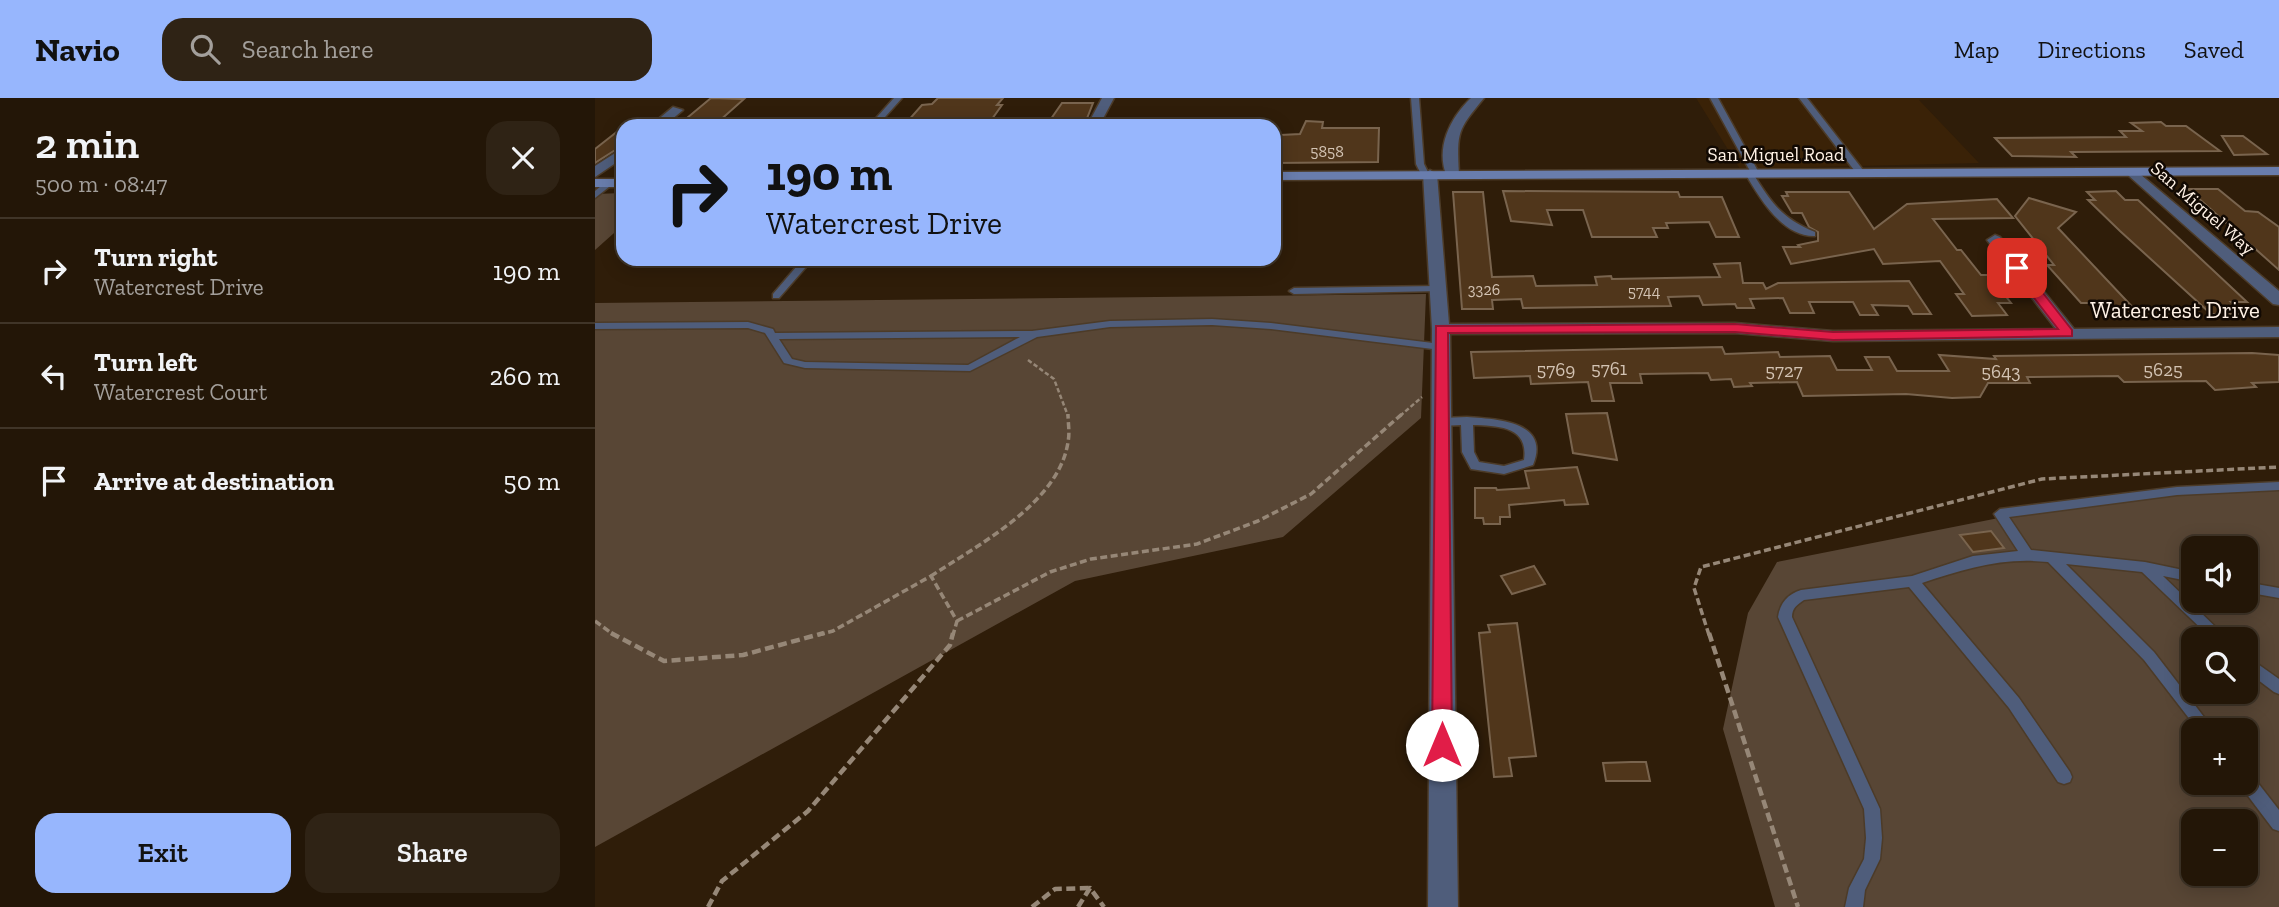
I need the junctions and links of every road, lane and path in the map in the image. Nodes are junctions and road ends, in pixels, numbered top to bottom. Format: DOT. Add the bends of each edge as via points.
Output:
graph roads {
  1 [pos="898,98"];
  2 [pos="1108,98"];
  3 [pos="1415,98"];
  4 [pos="1478,98"];
  5 [pos="1714,98"];
  6 [pos="1803,98"];
  7 [pos="677,110"];
  8 [pos="665,119"];
  9 [pos="879,119"];
  10 [pos="1097,119"];
  11 [pos="616,157"];
  12 [pos="2279,171"];
  13 [pos="1860,172"];
  14 [pos="595,173"];
  15 [pos="1752,173"];
  16 [pos="2134,173"];
  17 [pos="1427,174"];
  18 [pos="1453,174"];
  19 [pos="1281,176"];
  20 [pos="609,183"];
  21 [pos="595,195"];
  22 [pos="1812,234"];
  23 [pos="1995,240"];
  24 [pos="802,266"];
  25 [pos="1437,289"];
  26 [pos="1294,290"];
  27 [pos="776,296"];
  28 [pos="2279,300"];
  29 [pos="595,327"];
  30 [pos="2279,332"];
  31 [pos="2068,333"];
  32 [pos="1034,334"];
  33 [pos="773,336"];
  34 [pos="1441,338"];
  35 [pos="1028,360"];
  36 [pos="1428,391"];
  37 [pos="1467,421"];
  38 [pos="1441,422"];
  39 [pos="2279,486"];
  40 [pos="2028,555"];
  41 [pos="2051,557"];
  42 [pos="2145,568"];
  43 [pos="2181,575"];
  44 [pos="931,576"];
  45 [pos="1912,581"];
  46 [pos="2258,589"];
  47 [pos="2279,593"];
  48 [pos="595,621"];
  49 [pos="957,621"];
  50 [pos="2208,627"];
  51 [pos="2258,671"];
  52 [pos="2279,688"];
  53 [pos="2198,718"];
  54 [pos="2064,778"];
  55 [pos="2258,795"];
  56 [pos="2279,822"];
  57 [pos="1090,888"];
  58 [pos="708,907"];
  59 [pos="1032,907"];
  60 [pos="1078,907"];
  61 [pos="1104,907"];
  62 [pos="1443,907"];
  63 [pos="1854,907"];
  1 -- 9 [label="lane"];
  2 -- 10 [label="street"];
  3 -- 17 [label="lane" via="1420,164"];
  4 -- 18 [label="street" via="1451,129"];
  5 -- 15 [label="lane"];
  6 -- 13 [label="lane"];
  7 -- 8 [label="street"];
  11 -- 14 [label="street"];
  12 -- 16 [label="street, San Miguel Road"];
  13 -- 15 [label="street, San Miguel Road"];
  13 -- 16 [label="street, San Miguel Road"];
  15 -- 18 [label="street, San Miguel Road"];
  15 -- 22 [label="lane" via="1772,212"];
  16 -- 28 [label="street, San Miguel Way"];
  17 -- 18 [label="street, San Miguel Road"];
  17 -- 19 [label="street, San Miguel Road"];
  17 -- 25 [label="street"];
  20 -- 21 [label="lane"];
  23 -- 31 [label="street"];
  24 -- 27 [label="lane"];
  25 -- 26 [label="lane"];
  25 -- 34 [label="street"];
  29 -- 33 [label="lane" via="748,325"];
  30 -- 31 [label="street, Watercrest Drive"];
  31 -- 34 [label="street, Watercrest Drive" via="1833,336 1735,328"];
  32 -- 33 [label="lane"];
  32 -- 33 [label="lane" via="970,368 805,365 788,361"];
  32 -- 34 [label="lane" via="1110,324 1212,322"];
  34 -- 38 [label="street"];
  35 -- 44 [label="path" via="1054,379 1067,404 1071,426 1062,464 1046,489 1014,520"];
  36 -- 49 [label="path" via="1311,494 1258,521 1197,544 1091,559 1051,572"];
  37 -- 37 [label="lane" via="1502,424 1522,432 1531,442 1529,462 1504,470 1475,466 1468,452"];
  37 -- 38 [label="lane"];
  38 -- 62 [label="street"];
  39 -- 40 [label="lane" via="2177,491 2000,513"];
  40 -- 41 [label="lane"];
  40 -- 45 [label="lane" via="1973,561"];
  41 -- 42 [label="lane"];
  41 -- 53 [label="lane" via="2149,656"];
  42 -- 43 [label="lane"];
  42 -- 50 [label="lane"];
  44 -- 48 [label="path" via="832,631 743,655 664,661 616,638"];
  44 -- 49 [label="path"];
  45 -- 54 [label="lane" via="2014,703"];
  45 -- 63 [label="lane" via="1801,595 1785,610 1872,809 1870,865 1855,887"];
  46 -- 47 [label="lane"];
  49 -- 58 [label="path" via="950,645 808,811 722,881"];
  51 -- 52 [label="lane"];
  55 -- 56 [label="lane"];
  57 -- 59 [label="path" via="1055,889"];
  57 -- 60 [label="path"];
  57 -- 61 [label="path"];
}
